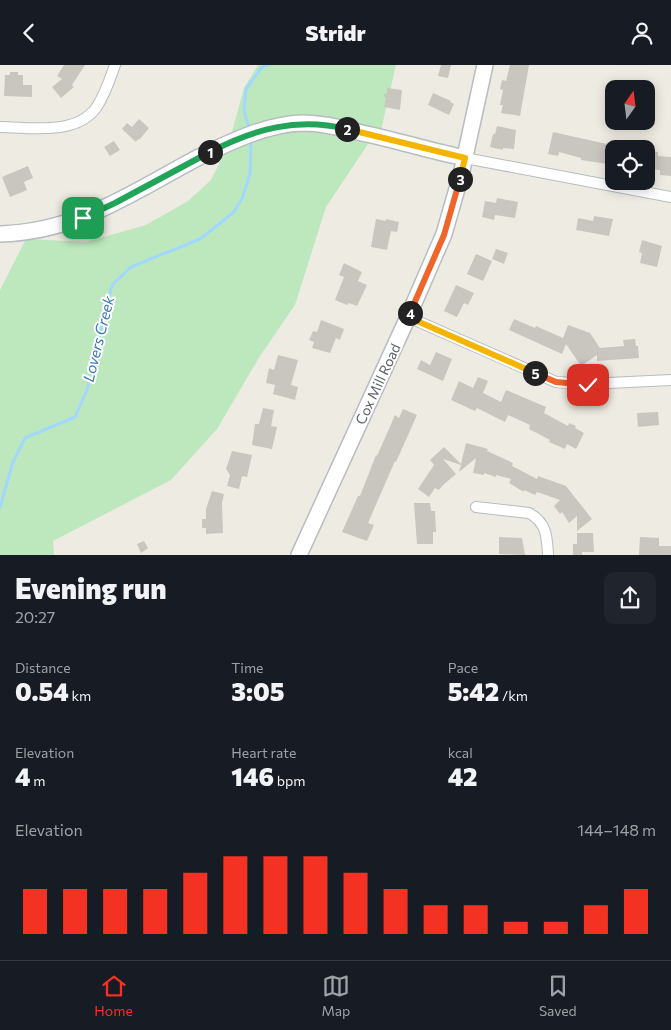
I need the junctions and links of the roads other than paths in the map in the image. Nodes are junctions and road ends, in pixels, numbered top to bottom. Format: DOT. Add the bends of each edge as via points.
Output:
graph roads {
  1 [pos="115,65"];
  2 [pos="485,65"];
  3 [pos="0,127"];
  4 [pos="465,158"];
  5 [pos="671,197"];
  6 [pos="0,234"];
  7 [pos="408,317"];
  8 [pos="671,381"];
  9 [pos="476,507"];
  10 [pos="299,555"];
  11 [pos="548,555"];
  1 -- 3 [label="street" via="95,108 78,122 60,127"];
  2 -- 4 [label="street, Cox Mill Road"];
  4 -- 5 [label="street"];
  4 -- 6 [label="street" via="341,128 302,123 232,140 88,215 32,231"];
  4 -- 7 [label="street, Cox Mill Road" via="450,217"];
  7 -- 8 [label="street" via="556,382 588,385"];
  7 -- 10 [label="street, Cox Mill Road"];
  9 -- 11 [label="street" via="529,513 536,517 547,535"];
}
